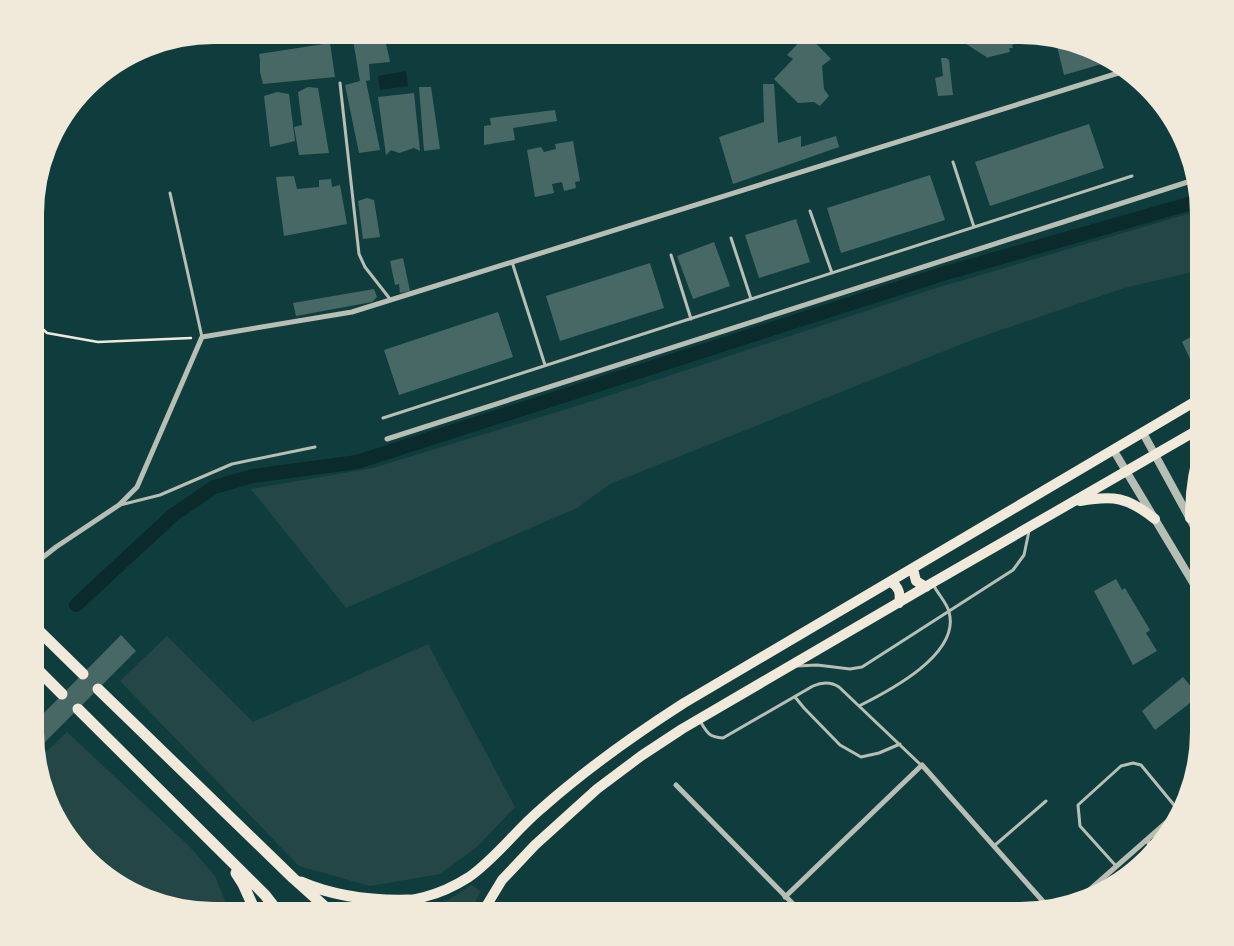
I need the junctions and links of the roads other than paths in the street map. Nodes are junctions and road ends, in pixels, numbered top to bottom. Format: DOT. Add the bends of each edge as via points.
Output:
graph roads {
  1 [pos="1119,73"];
  2 [pos="340,83"];
  3 [pos="952,162"];
  4 [pos="1132,176"];
  5 [pos="1189,182"];
  6 [pos="170,193"];
  7 [pos="810,211"];
  8 [pos="974,227"];
  9 [pos="731,238"];
  10 [pos="670,255"];
  11 [pos="512,262"];
  12 [pos="832,273"];
  13 [pos="751,299"];
  14 [pos="391,300"];
  15 [pos="691,318"];
  16 [pos="202,337"];
  17 [pos="545,365"];
  18 [pos="1193,403"];
  19 [pos="383,418"];
  20 [pos="1143,433"];
  21 [pos="1193,433"];
  22 [pos="387,439"];
  23 [pos="314,447"];
  24 [pos="1114,451"];
  25 [pos="1155,455"];
  26 [pos="1127,472"];
  27 [pos="1193,477"];
  28 [pos="1071,502"];
  29 [pos="119,505"];
  30 [pos="1190,518"];
  31 [pos="1155,519"];
  32 [pos="1192,523"];
  33 [pos="1030,526"];
  34 [pos="42,558"];
  35 [pos="912,569"];
  36 [pos="1192,581"];
  37 [pos="891,582"];
  38 [pos="929,585"];
  39 [pos="900,602"];
  40 [pos="949,611"];
  41 [pos="42,634"];
  42 [pos="789,667"];
  43 [pos="83,674"];
  44 [pos="42,675"];
  45 [pos="98,689"];
  46 [pos="62,694"];
  47 [pos="795,696"];
  48 [pos="859,706"];
  49 [pos="78,709"];
  50 [pos="699,720"];
  51 [pos="900,744"];
  52 [pos="922,765"];
  53 [pos="676,785"];
  54 [pos="1046,801"];
  55 [pos="1175,807"];
  56 [pos="1168,822"];
  57 [pos="1147,840"];
  58 [pos="213,845"];
  59 [pos="1151,845"];
  60 [pos="994,846"];
  61 [pos="1116,866"];
  62 [pos="293,878"];
  63 [pos="1089,890"];
  64 [pos="785,897"];
  65 [pos="409,900"];
  66 [pos="1044,902"];
  67 [pos="252,904"];
  68 [pos="272,904"];
  69 [pos="322,904"];
  70 [pos="386,904"];
  71 [pos="487,904"];
  72 [pos="793,905"];
  1 -- 11 [label="street"];
  2 -- 14 [label="lane" via="359,254 365,268"];
  3 -- 8 [label="lane"];
  4 -- 8 [label="lane"];
  5 -- 22 [label="street"];
  6 -- 16 [label="lane"];
  7 -- 12 [label="lane"];
  8 -- 12 [label="lane"];
  9 -- 13 [label="lane"];
  10 -- 15 [label="lane"];
  11 -- 14 [label="street"];
  11 -- 17 [label="lane"];
  12 -- 13 [label="lane"];
  13 -- 15 [label="lane"];
  14 -- 16 [label="street" via="352,312"];
  15 -- 17 [label="lane"];
  16 -- 29 [label="street" via="137,487"];
  17 -- 19 [label="lane"];
  18 -- 20 [label="main road"];
  20 -- 24 [label="main road"];
  20 -- 25 [label="street"];
  21 -- 25 [label="main road"];
  23 -- 29 [label="lane" via="232,464 160,496"];
  24 -- 26 [label="street"];
  24 -- 35 [label="main road"];
  25 -- 26 [label="main road"];
  25 -- 30 [label="street"];
  26 -- 28 [label="main road"];
  26 -- 31 [label="street"];
  27 -- 30 [label="main road"];
  28 -- 31 [label="main road" via="1103,497 1122,499"];
  28 -- 33 [label="main road"];
  29 -- 34 [label="street"];
  30 -- 32 [label="street"];
  31 -- 36 [label="street"];
  33 -- 38 [label="main road"];
  33 -- 40 [label="lane" via="1024,555 1018,566"];
  35 -- 37 [label="main road"];
  35 -- 38 [label="main road" via="916,581"];
  37 -- 39 [label="main road" via="899,590"];
  37 -- 65 [label="main road" via="651,724 570,783 481,867 440,892"];
  38 -- 39 [label="main road"];
  38 -- 40 [label="lane"];
  39 -- 42 [label="main road"];
  40 -- 42 [label="lane" via="862,666 850,669 817,665"];
  40 -- 48 [label="lane" via="948,633 938,652 901,683"];
  41 -- 43 [label="highway"];
  42 -- 50 [label="main road"];
  44 -- 46 [label="highway"];
  45 -- 62 [label="highway"];
  47 -- 48 [label="lane" via="829,682"];
  47 -- 50 [label="lane" via="723,738 714,738 707,733"];
  47 -- 51 [label="lane" via="840,744 861,757"];
  48 -- 51 [label="lane"];
  49 -- 58 [label="highway"];
  50 -- 71 [label="main road" via="597,789 534,845 502,880"];
  51 -- 52 [label="lane"];
  52 -- 60 [label="street"];
  52 -- 64 [label="street"];
  53 -- 64 [label="street"];
  54 -- 60 [label="lane"];
  55 -- 61 [label="lane" via="1141,765 1133,763 1121,766 1078,805 1080,826"];
  56 -- 57 [label="street"];
  57 -- 59 [label="street"];
  57 -- 61 [label="street"];
  58 -- 67 [label="highway" via="244,884"];
  58 -- 68 [label="highway"];
  60 -- 66 [label="street"];
  61 -- 63 [label="street"];
  62 -- 65 [label="highway" via="315,888 361,899"];
  62 -- 69 [label="highway"];
  64 -- 72 [label="street"];
  65 -- 70 [label="main road"];
}
